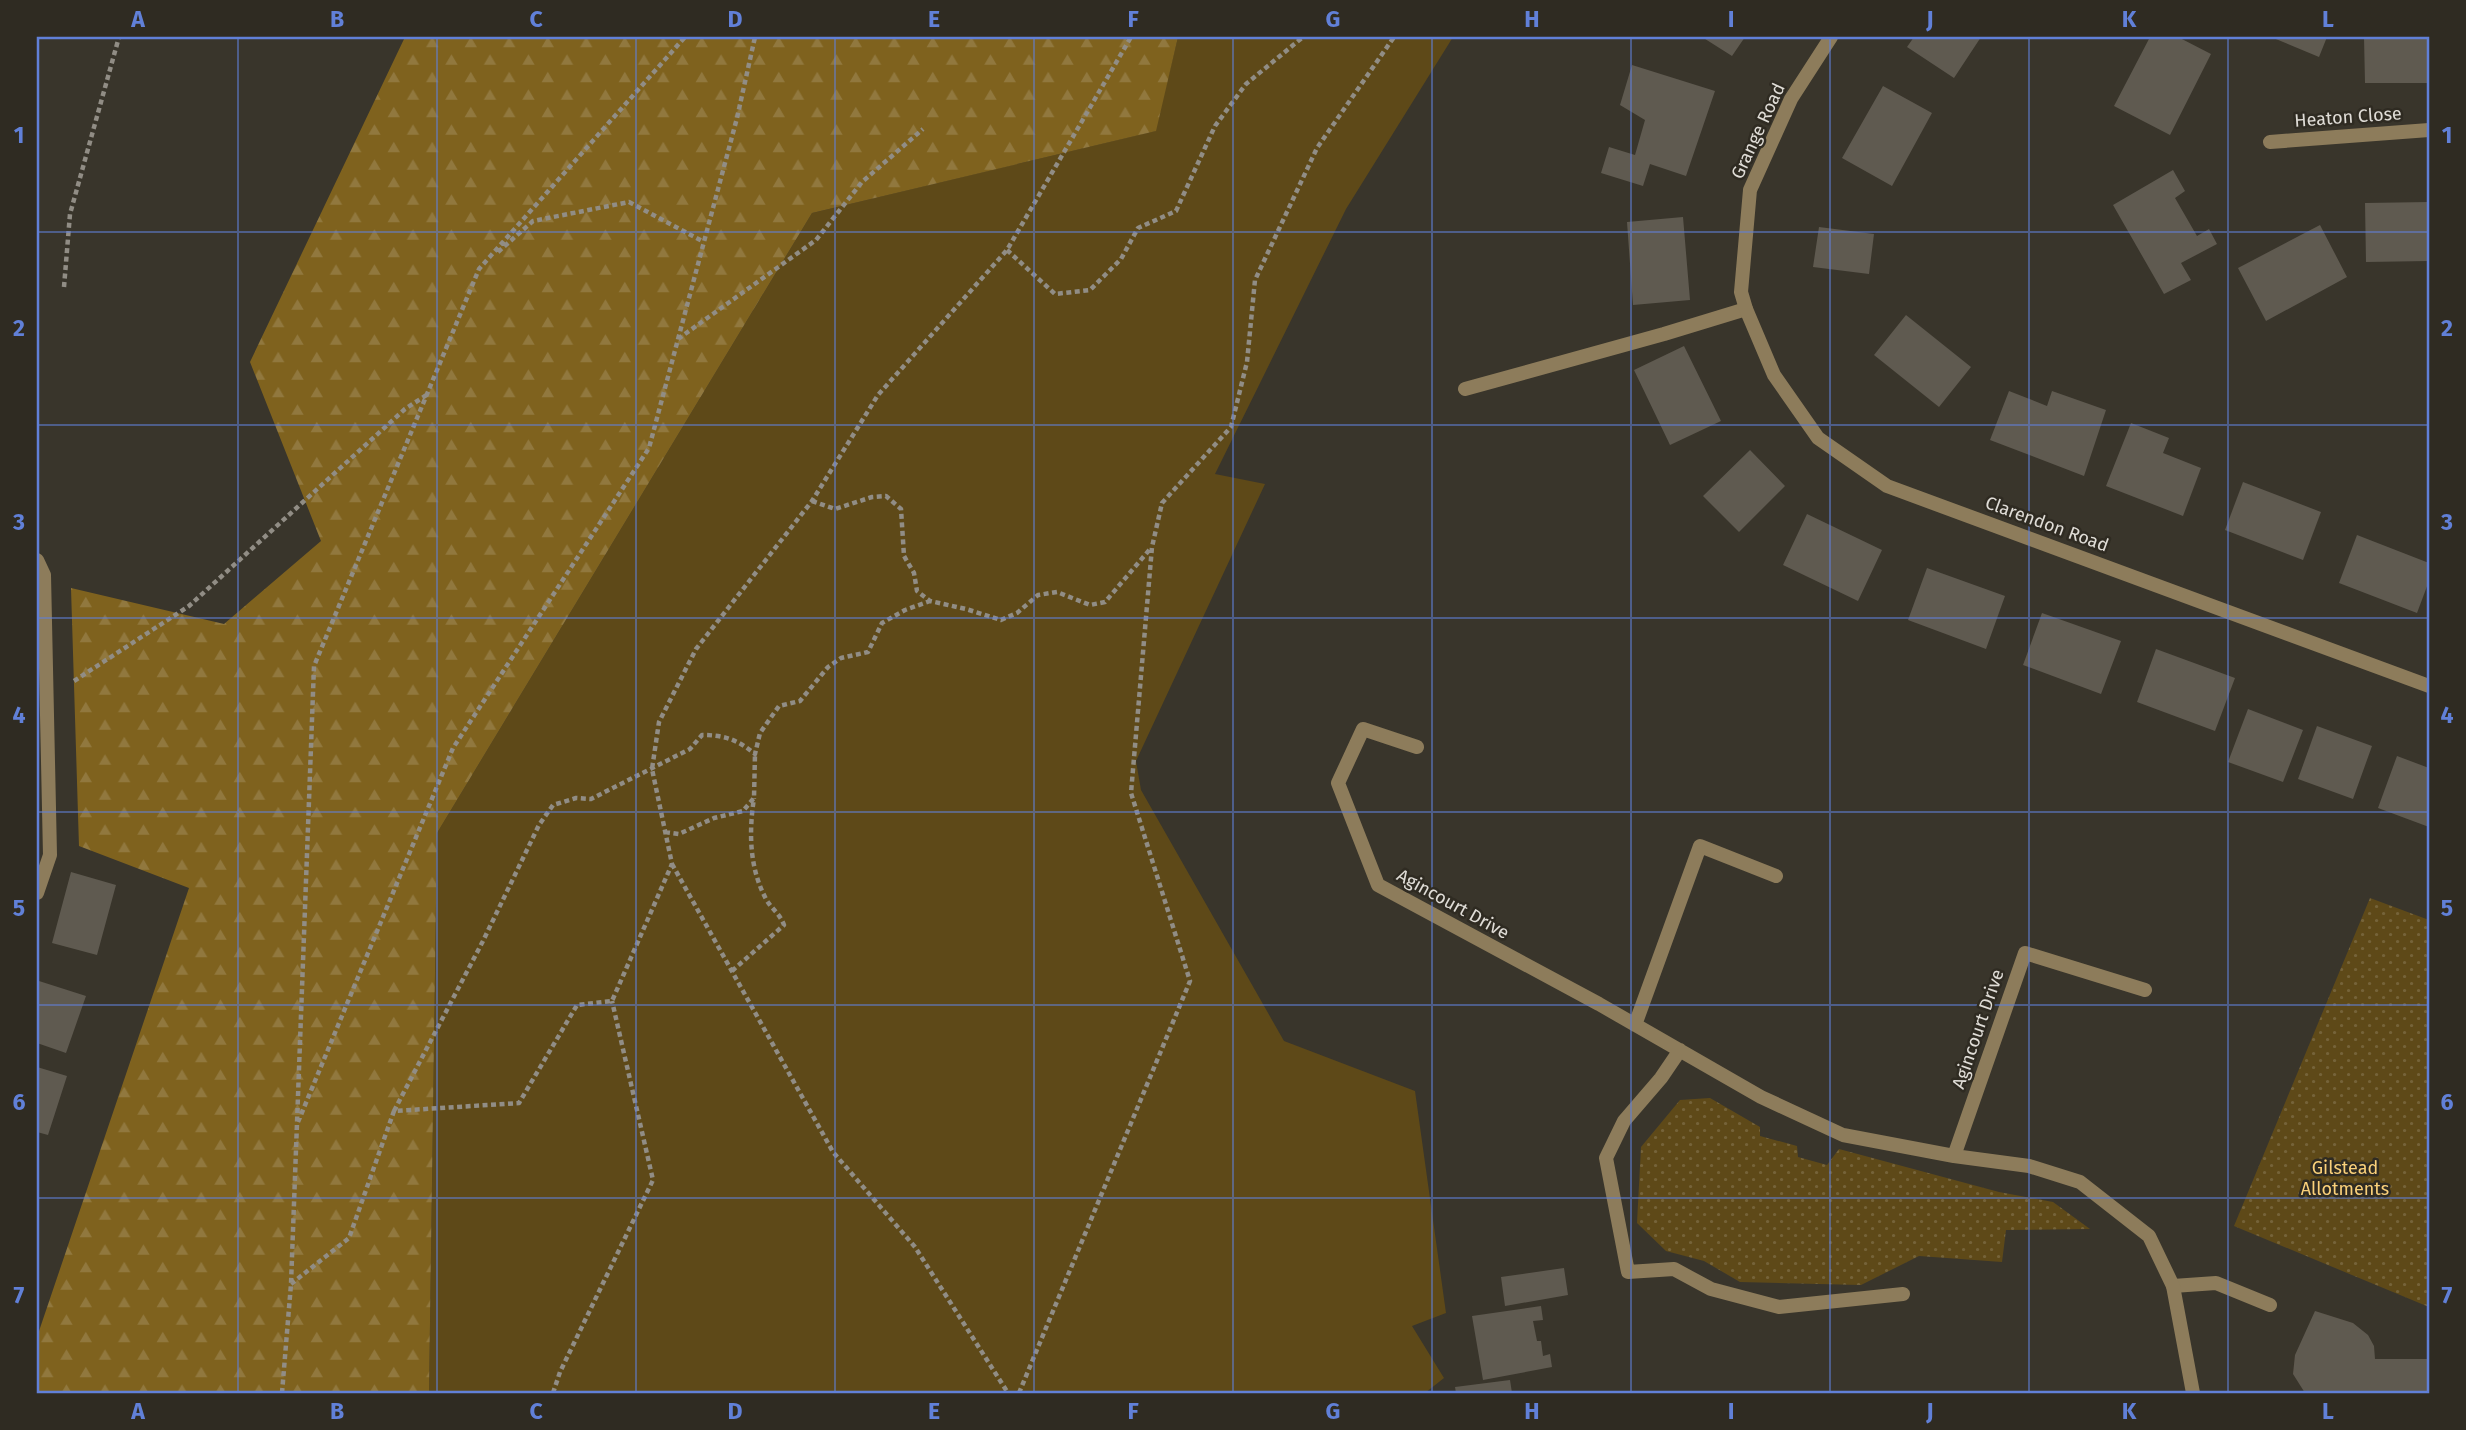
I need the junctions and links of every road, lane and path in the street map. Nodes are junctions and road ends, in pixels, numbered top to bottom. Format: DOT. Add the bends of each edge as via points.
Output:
graph roads {
  1 [pos="119,37"];
  2 [pos="685,37"];
  3 [pos="755,37"];
  4 [pos="1131,37"];
  5 [pos="1303,37"];
  6 [pos="1394,37"];
  7 [pos="1831,37"];
  8 [pos="923,129"];
  9 [pos="2429,130"];
  10 [pos="2270,142"];
  11 [pos="704,242"];
  12 [pos="1007,250"];
  13 [pos="479,269"];
  14 [pos="64,287"];
  15 [pos="1741,292"];
  16 [pos="1745,309"];
  17 [pos="678,340"];
  18 [pos="1465,388"];
  19 [pos="428,394"];
  20 [pos="812,501"];
  21 [pos="1152,547"];
  22 [pos="37,560"];
  23 [pos="930,601"];
  24 [pos="2429,686"];
  25 [pos="47,699"];
  26 [pos="1417,747"];
  27 [pos="755,754"];
  28 [pos="652,769"];
  29 [pos="754,797"];
  30 [pos="665,832"];
  31 [pos="672,864"];
  32 [pos="1776,876"];
  33 [pos="37,892"];
  34 [pos="732,971"];
  35 [pos="2145,990"];
  36 [pos="612,1001"];
  37 [pos="1635,1025"];
  38 [pos="1680,1050"];
  39 [pos="394,1111"];
  40 [pos="296,1126"];
  41 [pos="1954,1156"];
  42 [pos="291,1284"];
  43 [pos="2173,1286"];
  44 [pos="1903,1294"];
  45 [pos="2270,1305"];
  46 [pos="282,1393"];
  47 [pos="553,1393"];
  48 [pos="1008,1393"];
  49 [pos="1019,1393"];
  50 [pos="2193,1393"];
  1 -- 14 [label="path" via="70,214"];
  2 -- 13 [label="path"];
  3 -- 11 [label="path"];
  4 -- 12 [label="path"];
  5 -- 12 [label="path" via="1246,84 1215,126 1177,211 1138,228 1121,259 1090,290 1055,294"];
  6 -- 21 [label="path" via="1317,148 1294,196 1255,280 1247,362 1231,426 1162,503"];
  7 -- 15 [label="street, Grange Road" via="1791,99 1750,190"];
  8 -- 17 [label="path" via="862,183 816,240"];
  9 -- 10 [label="street, Heaton Close"];
  11 -- 13 [label="path" via="629,202 533,220"];
  11 -- 17 [label="path"];
  12 -- 20 [label="path" via="878,395"];
  13 -- 19 [label="path"];
  15 -- 16 [label="street, Clarendon Road"];
  16 -- 18 [label="street"];
  16 -- 24 [label="street, Clarendon Road" via="1774,375 1818,438 1887,486"];
  17 -- 40 [label="path" via="649,448 453,748"];
  19 -- 25 [label="path" via="405,409 189,606"];
  19 -- 40 [label="path" via="314,666"];
  20 -- 23 [label="path" via="835,509 886,496 901,509 904,556 917,591"];
  20 -- 28 [label="path" via="696,649 659,722"];
  21 -- 23 [label="path" via="1105,602 1090,605 1057,592 1038,595 1001,620"];
  21 -- 49 [label="path" via="1131,793 1190,981"];
  22 -- 25 [label="street" via="44,575"];
  23 -- 27 [label="path" via="882,623 868,652 841,658 800,701 779,706 760,733"];
  25 -- 33 [label="street" via="50,855"];
  26 -- 37 [label="street, Agincourt Drive" via="1363,729 1338,783 1378,885"];
  27 -- 28 [label="path" via="739,741 702,736 690,749"];
  27 -- 29 [label="path"];
  28 -- 30 [label="path"];
  28 -- 39 [label="path" via="591,799 576,798 553,806 539,825"];
  29 -- 30 [label="path" via="743,811 680,834"];
  29 -- 34 [label="path" via="750,823 753,862 765,899 780,914 783,925"];
  30 -- 31 [label="path"];
  31 -- 34 [label="path"];
  31 -- 36 [label="path"];
  32 -- 37 [label="street" via="1700,846"];
  34 -- 48 [label="path" via="834,1152 915,1247"];
  35 -- 41 [label="street, Agincourt Drive" via="2025,953"];
  36 -- 39 [label="path" via="577,1005 519,1103"];
  36 -- 47 [label="path" via="653,1180"];
  37 -- 38 [label="street, Agincourt Drive"];
  38 -- 41 [label="street, Agincourt Drive" via="1760,1097 1843,1135"];
  38 -- 44 [label="street" via="1624,1121 1605,1158 1628,1272 1674,1269 1711,1289 1779,1307"];
  39 -- 42 [label="path" via="349,1238"];
  40 -- 42 [label="path"];
  41 -- 43 [label="street, Agincourt Drive" via="2029,1166 2080,1182 2149,1236"];
  42 -- 46 [label="path"];
  43 -- 45 [label="street" via="2216,1283"];
  43 -- 50 [label="street, Agincourt Drive"];
}
